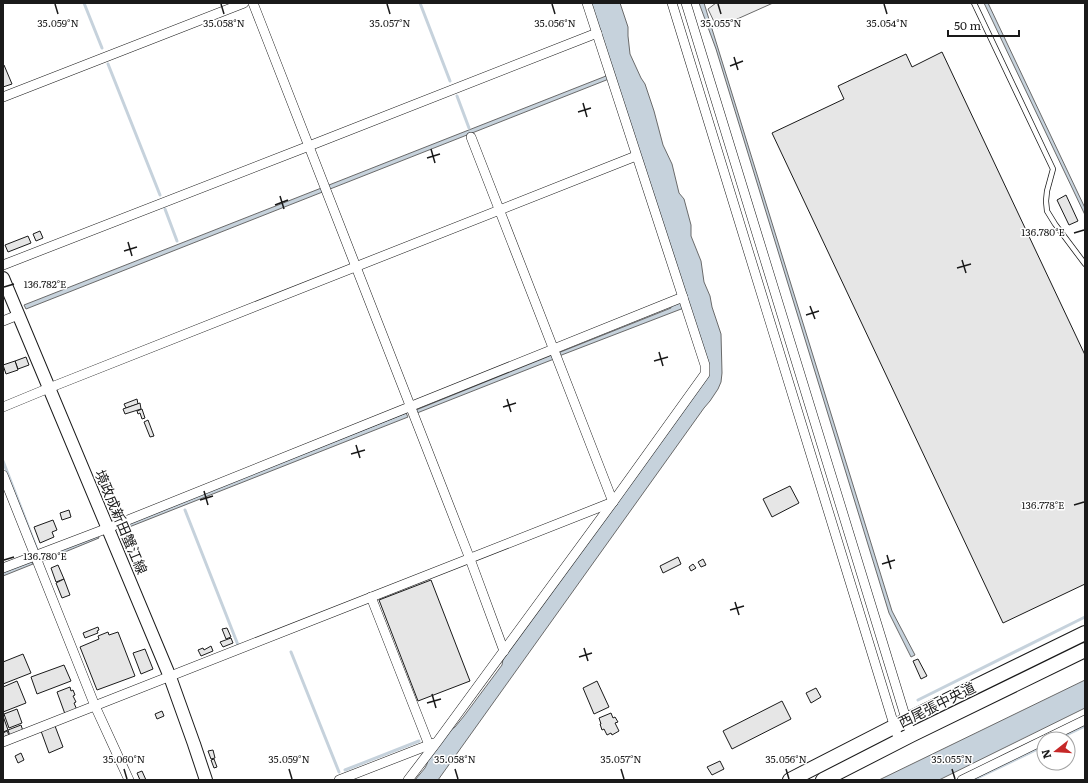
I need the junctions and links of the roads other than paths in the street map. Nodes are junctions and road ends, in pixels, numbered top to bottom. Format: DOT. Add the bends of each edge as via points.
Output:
graph roads {
  1 [pos="244,3"];
  2 [pos="253,3"];
  3 [pos="587,3"];
  4 [pos="672,3"];
  5 [pos="686,3"];
  6 [pos="974,3"];
  7 [pos="597,33"];
  8 [pos="3,97"];
  9 [pos="471,136"];
  10 [pos="309,146"];
  11 [pos="636,156"];
  12 [pos="500,210"];
  13 [pos="1085,264"];
  14 [pos="3,265"];
  15 [pos="355,267"];
  16 [pos="3,278"];
  17 [pos="685,302"];
  18 [pos="18,315"];
  19 [pos="3,321"];
  20 [pos="554,350"];
  21 [pos="48,388"];
  22 [pos="3,406"];
  23 [pos="410,407"];
  24 [pos="3,475"];
  25 [pos="613,502"];
  26 [pos="108,528"];
  27 [pos="35,555"];
  28 [pos="470,559"];
  29 [pos="3,568"];
  30 [pos="371,598"];
  31 [pos="1085,633"];
  32 [pos="1085,650"];
  33 [pos="504,651"];
  34 [pos="170,677"];
  35 [pos="95,706"];
  36 [pos="1085,720"];
  37 [pos="901,723"];
  38 [pos="1062,731"];
  39 [pos="905,738"];
  40 [pos="3,742"];
  41 [pos="1036,743"];
  42 [pos="433,744"];
  43 [pos="129,780"];
  44 [pos="206,780"];
  45 [pos="339,780"];
  46 [pos="408,780"];
  47 [pos="790,780"];
  48 [pos="823,780"];
  49 [pos="962,780"];
  1 -- 8 [label="street"];
  2 -- 10 [label="street"];
  3 -- 7 [label="street"];
  4 -- 37 [label="street"];
  5 -- 37 [label="street"];
  6 -- 13 [label="lane" via="1053,169 1047,190 1047,211"];
  7 -- 10 [label="street"];
  7 -- 11 [label="street"];
  9 -- 12 [label="street"];
  10 -- 14 [label="street"];
  10 -- 15 [label="street"];
  11 -- 12 [label="street"];
  11 -- 17 [label="street"];
  12 -- 15 [label="street"];
  12 -- 20 [label="street"];
  15 -- 21 [label="street"];
  15 -- 23 [label="street"];
  16 -- 18 [label="main road, 境政成新田蟹江線"];
  17 -- 20 [label="street"];
  17 -- 25 [label="street" via="705,365 705,374"];
  18 -- 19 [label="street"];
  18 -- 21 [label="main road, 境政成新田蟹江線"];
  20 -- 23 [label="street"];
  20 -- 25 [label="street"];
  21 -- 22 [label="street"];
  21 -- 26 [label="main road, 境政成新田蟹江線"];
  23 -- 26 [label="street"];
  23 -- 28 [label="street"];
  24 -- 27 [label="street"];
  25 -- 28 [label="street"];
  25 -- 33 [label="street"];
  26 -- 27 [label="street"];
  26 -- 34 [label="main road, 境政成新田蟹江線"];
  27 -- 29 [label="street"];
  27 -- 35 [label="street"];
  28 -- 30 [label="street"];
  28 -- 33 [label="street"];
  30 -- 34 [label="street"];
  30 -- 42 [label="street"];
  31 -- 37 [label="main road, 西尾張中央道"];
  32 -- 39 [label="main road, 西尾張中央道"];
  33 -- 42 [label="street"];
  34 -- 35 [label="street"];
  34 -- 44 [label="main road, 境政成新田蟹江線"];
  35 -- 40 [label="street"];
  35 -- 43 [label="street"];
  36 -- 38 [label="street"];
  37 -- 39 [label="street"];
  37 -- 39 [label="street"];
  37 -- 47 [label="main road, 西尾張中央道"];
  39 -- 48 [label="main road, 西尾張中央道"];
  41 -- 49 [label="street"];
  42 -- 45 [label="street"];
  42 -- 46 [label="street"];
}
